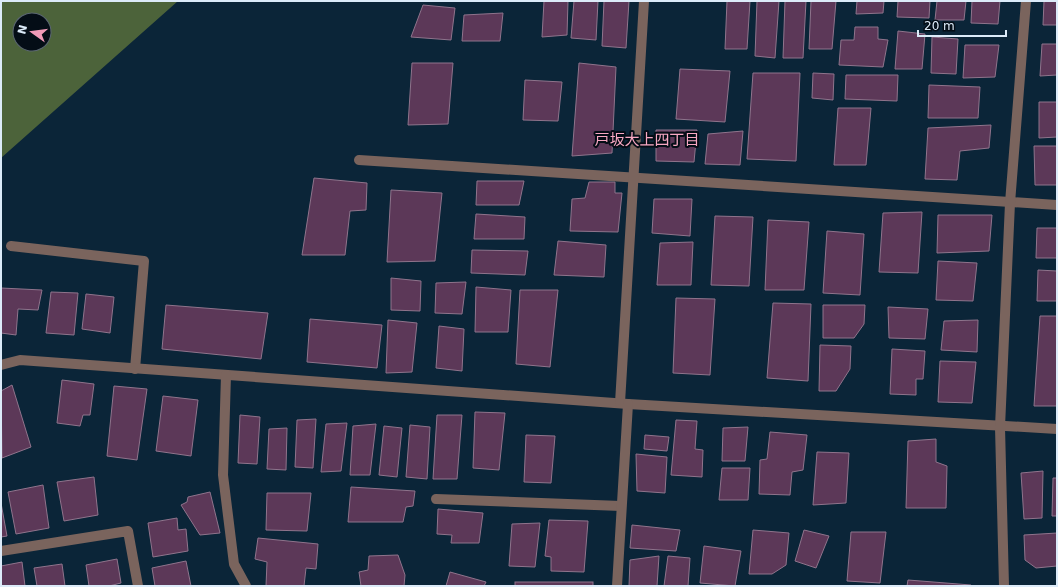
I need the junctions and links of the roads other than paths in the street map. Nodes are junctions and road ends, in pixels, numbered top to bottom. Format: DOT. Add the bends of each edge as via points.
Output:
graph roads {
  1 [pos="644,1"];
  2 [pos="1026,1"];
  3 [pos="359,160"];
  4 [pos="635,177"];
  5 [pos="1010,203"];
  6 [pos="1057,205"];
  7 [pos="11,246"];
  8 [pos="1,365"];
  9 [pos="134,369"];
  10 [pos="226,375"];
  11 [pos="624,404"];
  12 [pos="1000,426"];
  13 [pos="1057,429"];
  14 [pos="436,499"];
  15 [pos="621,506"];
  16 [pos="1,551"];
  17 [pos="138,586"];
  18 [pos="246,586"];
  19 [pos="617,586"];
  20 [pos="1004,586"];
  1 -- 4 [label="street"];
  2 -- 5 [label="street"];
  3 -- 4 [label="street"];
  4 -- 5 [label="street"];
  4 -- 11 [label="street"];
  5 -- 6 [label="street"];
  5 -- 12 [label="street"];
  7 -- 9 [label="street" via="144,261"];
  8 -- 9 [label="street" via="20,360"];
  9 -- 10 [label="street"];
  10 -- 11 [label="street"];
  10 -- 18 [label="street" via="223,474 234,564"];
  11 -- 12 [label="street"];
  11 -- 15 [label="street"];
  12 -- 13 [label="street"];
  12 -- 20 [label="street"];
  14 -- 15 [label="street"];
  15 -- 19 [label="street"];
  16 -- 17 [label="street" via="128,531"];
}
